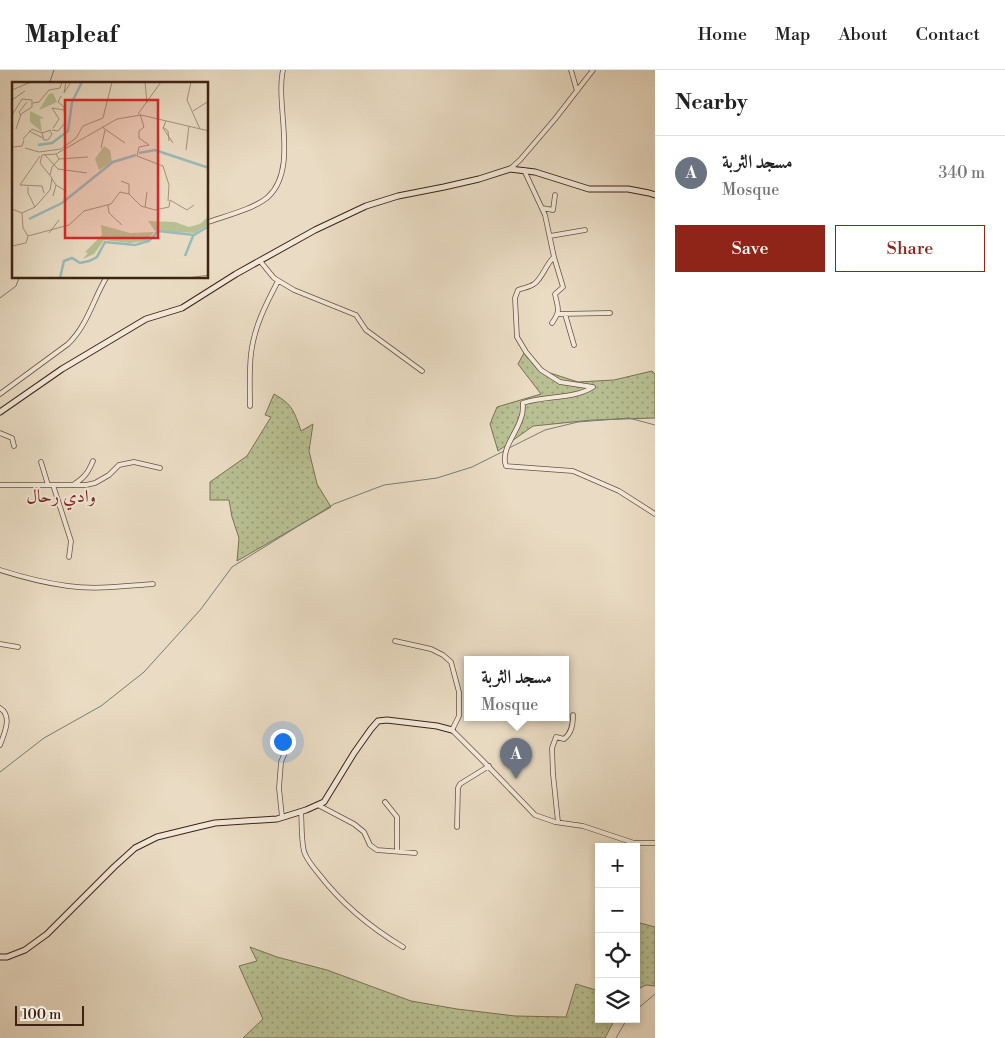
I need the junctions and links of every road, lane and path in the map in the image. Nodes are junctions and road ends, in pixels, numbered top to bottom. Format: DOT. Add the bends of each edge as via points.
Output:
graph roads {
  1 [pos="283,70"];
  2 [pos="571,70"];
  3 [pos="593,70"];
  4 [pos="577,91"];
  5 [pos="510,169"];
  6 [pos="524,170"];
  7 [pos="555,195"];
  8 [pos="655,195"];
  9 [pos="542,208"];
  10 [pos="209,222"];
  11 [pos="585,230"];
  12 [pos="550,236"];
  13 [pos="554,257"];
  14 [pos="260,261"];
  15 [pos="106,279"];
  16 [pos="278,281"];
  17 [pos="558,314"];
  18 [pos="565,314"];
  19 [pos="610,314"];
  20 [pos="552,323"];
  21 [pos="574,344"];
  22 [pos="422,371"];
  23 [pos="0,394"];
  24 [pos="250,406"];
  25 [pos="0,412"];
  26 [pos="0,433"];
  27 [pos="14,446"];
  28 [pos="94,461"];
  29 [pos="41,462"];
  30 [pos="160,468"];
  31 [pos="0,485"];
  32 [pos="50,485"];
  33 [pos="72,485"];
  34 [pos="655,514"];
  35 [pos="69,557"];
  36 [pos="0,570"];
  37 [pos="153,584"];
  38 [pos="395,641"];
  39 [pos="0,644"];
  40 [pos="18,647"];
  41 [pos="0,708"];
  42 [pos="574,715"];
  43 [pos="452,730"];
  44 [pos="290,738"];
  45 [pos="0,745"];
  46 [pos="489,766"];
  47 [pos="385,802"];
  48 [pos="318,805"];
  49 [pos="301,812"];
  50 [pos="282,817"];
  51 [pos="558,822"];
  52 [pos="457,827"];
  53 [pos="629,843"];
  54 [pos="655,843"];
  55 [pos="640,844"];
  56 [pos="397,851"];
  57 [pos="415,853"];
  58 [pos="403,947"];
  59 [pos="0,958"];
  1 -- 10 [label="street" via="280,87 284,162 279,181 260,202"];
  2 -- 4 [label="street"];
  3 -- 4 [label="street"];
  4 -- 5 [label="street"];
  5 -- 6 [label="street"];
  5 -- 14 [label="street" via="366,206"];
  6 -- 8 [label="street" via="590,189 628,189"];
  6 -- 9 [label="street"];
  7 -- 9 [label="street" via="553,210"];
  9 -- 12 [label="street"];
  11 -- 12 [label="street"];
  12 -- 13 [label="street"];
  13 -- 17 [label="street" via="563,287 555,294"];
  13 -- 34 [label="street" via="534,285 518,290 515,298 518,336 541,370 560,382 593,387 586,392 523,403 522,416 506,450 506,466 573,471 619,491"];
  14 -- 16 [label="street"];
  14 -- 25 [label="street" via="182,308 146,319 62,369"];
  15 -- 23 [label="street" via="76,336"];
  16 -- 22 [label="street" via="356,315 366,330"];
  16 -- 24 [label="street" via="256,329 251,354"];
  17 -- 18 [label="street"];
  17 -- 20 [label="street"];
  18 -- 19 [label="street"];
  18 -- 21 [label="street"];
  26 -- 27 [label="street" via="12,438"];
  28 -- 33 [label="street" via="88,472"];
  29 -- 32 [label="street"];
  30 -- 33 [label="street" via="134,462 118,465 95,483"];
  31 -- 32 [label="street"];
  32 -- 33 [label="street"];
  32 -- 35 [label="street" via="71,541"];
  36 -- 37 [label="street" via="69,586"];
  38 -- 43 [label="street" via="431,649 451,662 459,692 459,716"];
  39 -- 40 [label="street"];
  41 -- 45 [label="street" via="7,719"];
  42 -- 51 [label="street" via="568,736 556,737 552,748"];
  43 -- 46 [label="street"];
  43 -- 48 [label="street" via="388,720 378,722 354,753 324,802"];
  44 -- 50 [label="street" via="281,762"];
  46 -- 51 [label="street" via="535,815"];
  46 -- 52 [label="street" via="460,784"];
  47 -- 56 [label="street" via="397,817"];
  48 -- 49 [label="street"];
  48 -- 56 [label="street" via="354,824 377,850"];
  49 -- 50 [label="street"];
  49 -- 58 [label="street" via="304,852 325,883 352,910"];
  50 -- 59 [label="street" via="215,823 158,837 135,848 47,934 25,950"];
  51 -- 53 [label="street" via="583,826"];
  54 -- 55 [label="street"];
  56 -- 57 [label="street"];
}
